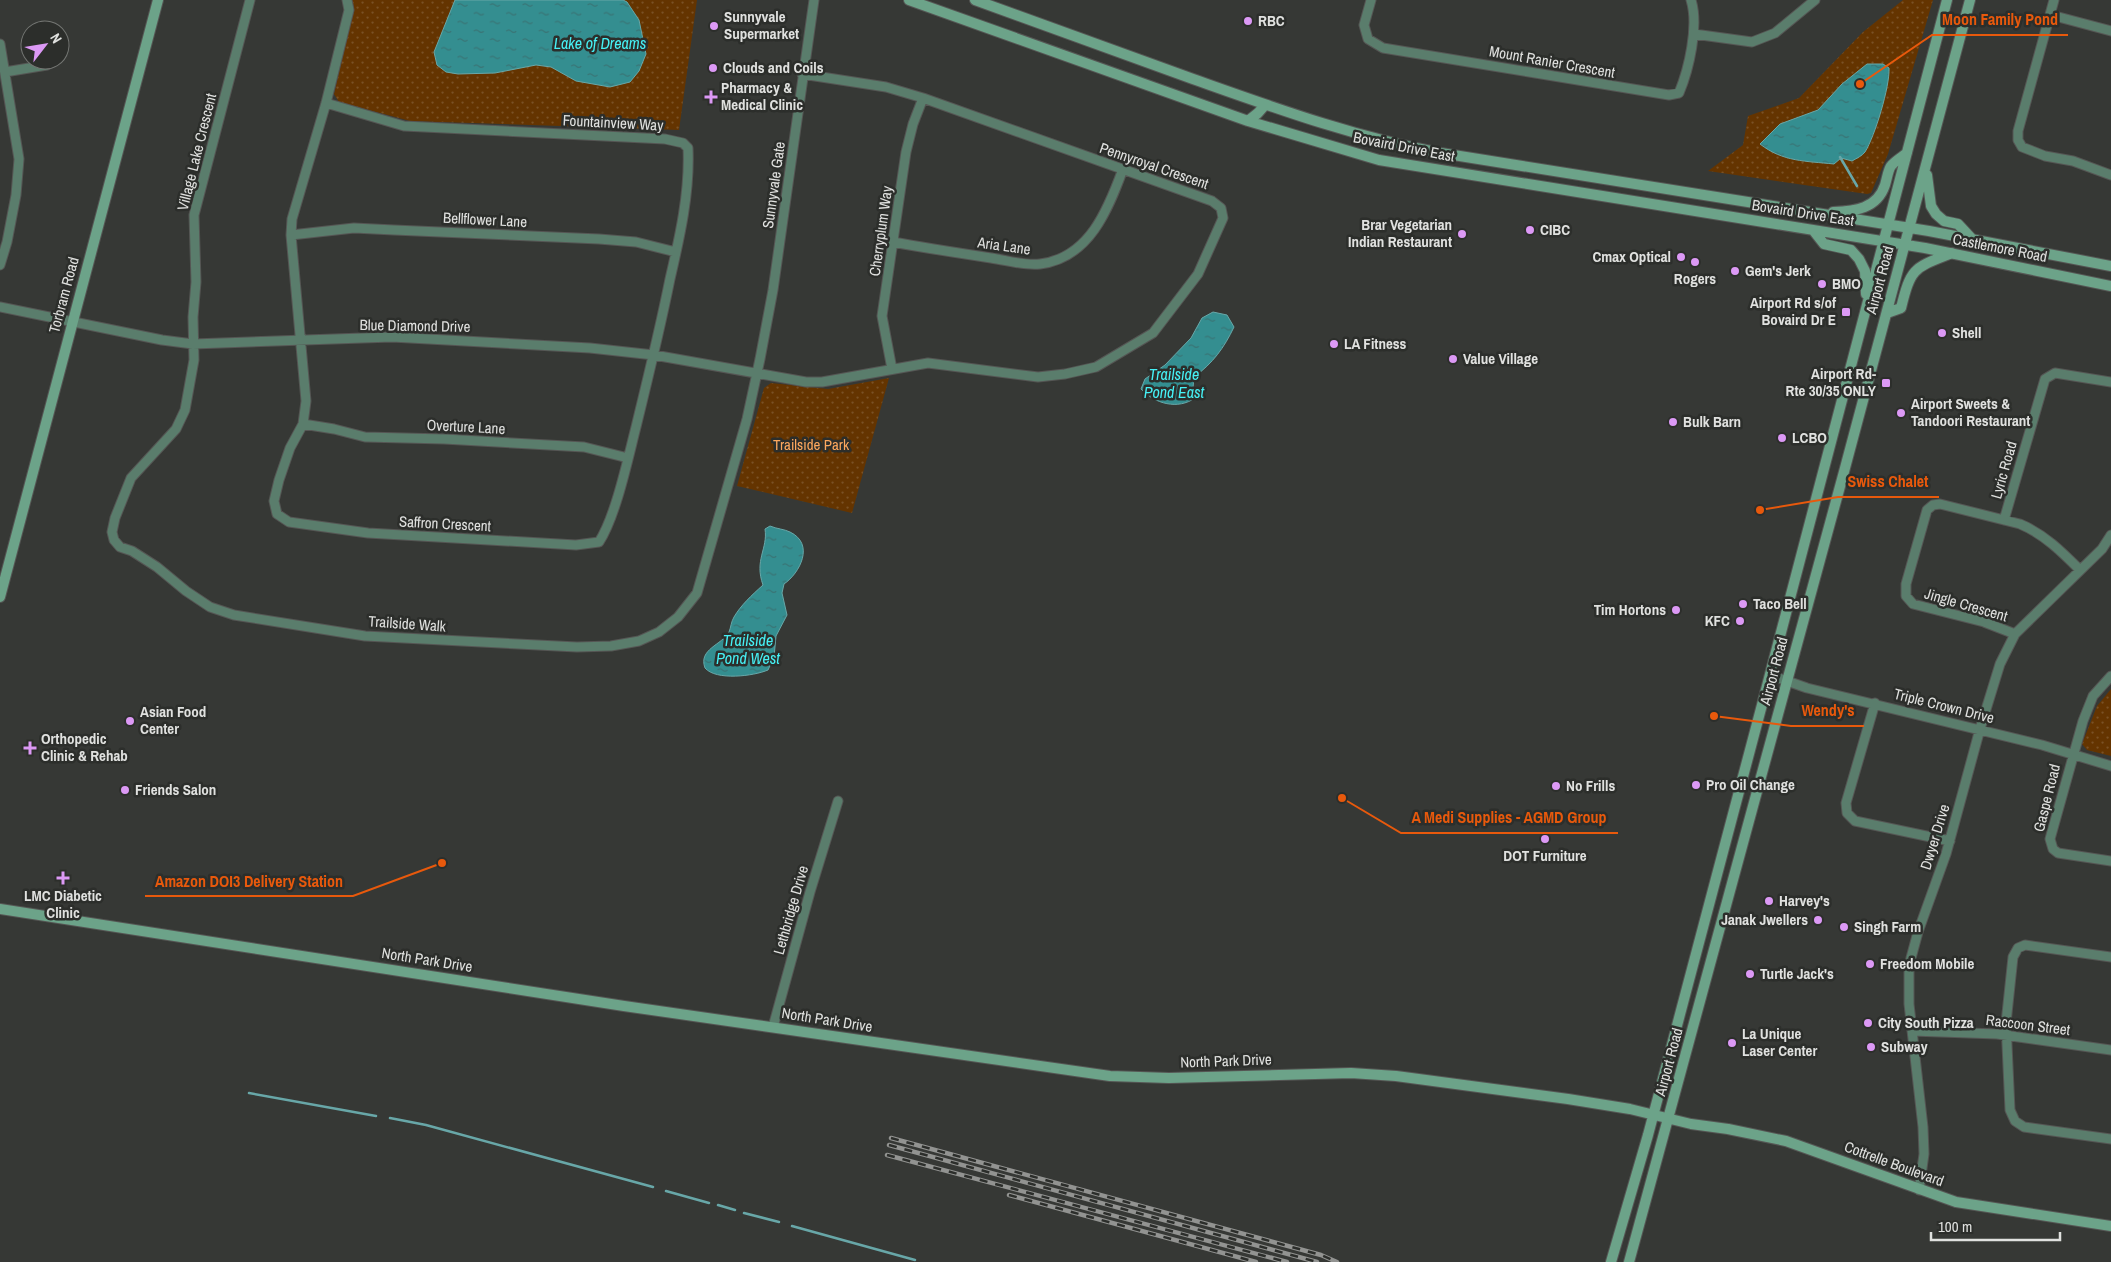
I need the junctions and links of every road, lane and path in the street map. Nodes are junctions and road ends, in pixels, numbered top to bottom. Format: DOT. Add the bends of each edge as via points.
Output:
graph roads {
  1 [pos="158,0"];
  2 [pos="250,0"];
  3 [pos="347,0"];
  4 [pos="814,0"];
  5 [pos="909,0"];
  6 [pos="974,0"];
  7 [pos="1371,0"];
  8 [pos="1691,0"];
  9 [pos="1815,0"];
  10 [pos="1947,0"];
  11 [pos="1970,0"];
  12 [pos="2054,0"];
  13 [pos="2051,15"];
  14 [pos="2111,31"];
  15 [pos="1694,34"];
  16 [pos="0,44"];
  17 [pos="20,70"];
  18 [pos="5,72"];
  19 [pos="802,74"];
  20 [pos="4,91"];
  21 [pos="923,98"];
  22 [pos="326,103"];
  23 [pos="1265,105"];
  24 [pos="1248,121"];
  25 [pos="1907,153"];
  26 [pos="1926,164"];
  27 [pos="1123,169"];
  28 [pos="2111,175"];
  29 [pos="1815,213"];
  30 [pos="1888,225"];
  31 [pos="1909,228"];
  32 [pos="1813,230"];
  33 [pos="292,235"];
  34 [pos="1972,239"];
  35 [pos="3,242"];
  36 [pos="893,242"];
  37 [pos="1883,242"];
  38 [pos="1905,245"];
  39 [pos="676,252"];
  40 [pos="1952,253"];
  41 [pos="0,265"];
  42 [pos="2111,266"];
  43 [pos="2111,286"];
  44 [pos="1867,304"];
  45 [pos="0,307"];
  46 [pos="1887,313"];
  47 [pos="72,321"];
  48 [pos="301,340"];
  49 [pos="193,344"];
  50 [pos="654,355"];
  51 [pos="892,369"];
  52 [pos="757,373"];
  53 [pos="2111,382"];
  54 [pos="303,424"];
  55 [pos="628,458"];
  56 [pos="2004,520"];
  57 [pos="2111,535"];
  58 [pos="2080,570"];
  59 [pos="0,597"];
  60 [pos="2015,634"];
  61 [pos="1770,675"];
  62 [pos="2111,676"];
  63 [pos="1786,680"];
  64 [pos="1875,703"];
  65 [pos="1980,729"];
  66 [pos="2073,753"];
  67 [pos="2111,766"];
  68 [pos="838,801"];
  69 [pos="1950,841"];
  70 [pos="2111,860"];
  71 [pos="0,910"];
  72 [pos="2111,957"];
  73 [pos="774,1027"];
  74 [pos="1912,1031"];
  75 [pos="2005,1035"];
  76 [pos="2111,1050"];
  77 [pos="1653,1115"];
  78 [pos="1669,1119"];
  79 [pos="2111,1139"];
  80 [pos="1919,1190"];
  81 [pos="2111,1226"];
  82 [pos="1612,1262"];
  83 [pos="1629,1262"];
  1 -- 47 [label="main road, Torbram Road"];
  2 -- 49 [label="street, Village Lake Crescent" via="194,215 196,282"];
  3 -- 22 [label="street" via="349,10"];
  4 -- 19 [label="street, Sunnyvale Gate"];
  5 -- 24 [label="main road, Bovaird Drive East"];
  6 -- 23 [label="main road, Bovaird Drive East"];
  7 -- 15 [label="street, Mount Ranier Crescent" via="1364,25 1368,39 1383,48 1669,95 1679,93"];
  8 -- 15 [label="street, Mount Ranier Crescent"];
  9 -- 15 [label="street" via="1776,33 1752,42"];
  10 -- 25 [label="main road, Airport Road"];
  11 -- 26 [label="main road, Airport Road"];
  12 -- 13 [label="street"];
  13 -- 14 [label="street"];
  13 -- 28 [label="street" via="2018,140 2022,147 2045,156 2073,161"];
  16 -- 18 [label="street"];
  17 -- 18 [label="street"];
  18 -- 20 [label="street"];
  19 -- 21 [label="street, Pennyroyal Crescent" via="886,87"];
  19 -- 52 [label="street, Sunnyvale Gate" via="773,290"];
  20 -- 35 [label="street" via="19,159 16,195"];
  21 -- 27 [label="street, Pennyroyal Crescent"];
  21 -- 36 [label="street, Cherryplum Way" via="906,152"];
  22 -- 33 [label="street" via="292,219"];
  22 -- 39 [label="street, Fountainview Way" via="404,126 665,139 682,143 688,148 689,163 684,215"];
  23 -- 24 [label="main road"];
  23 -- 29 [label="main road, Bovaird Drive East" via="1345,132 1409,147"];
  24 -- 32 [label="main road, Bovaird Drive East" via="1379,160"];
  25 -- 29 [label="main road" via="1891,166 1880,196 1866,207"];
  25 -- 30 [label="main road, Airport Road"];
  26 -- 31 [label="main road, Airport Road"];
  26 -- 34 [label="main road" via="1927,190 1933,209 1944,221 1958,224"];
  27 -- 36 [label="street, Aria Lane" via="1101,221 1077,250 1060,259 1039,264 1017,262"];
  27 -- 51 [label="street, Pennyroyal Crescent" via="1212,201 1221,208 1223,218 1198,274 1153,333 1096,367 1065,374 1038,376 928,363"];
  29 -- 30 [label="main road, Bovaird Drive East"];
  30 -- 31 [label="main road, Castlemore Road"];
  30 -- 37 [label="main road, Airport Road"];
  31 -- 34 [label="main road, Castlemore Road"];
  31 -- 38 [label="main road, Airport Road"];
  32 -- 37 [label="main road, Bovaird Drive East"];
  32 -- 44 [label="main road" via="1824,244 1851,250 1858,259 1865,271"];
  33 -- 39 [label="street, Bellflower Lane" via="354,228 404,230 636,242"];
  33 -- 48 [label="street"];
  34 -- 42 [label="main road, Castlemore Road"];
  35 -- 41 [label="street"];
  36 -- 51 [label="street, Cherryplum Way" via="882,316"];
  37 -- 38 [label="main road, Castlemore Road"];
  37 -- 44 [label="main road, Airport Road"];
  38 -- 40 [label="main road, Castlemore Road"];
  38 -- 46 [label="main road, Airport Road"];
  39 -- 50 [label="street, Fountainview Way"];
  40 -- 43 [label="main road, Castlemore Road"];
  40 -- 46 [label="main road" via="1913,272 1901,308"];
  44 -- 61 [label="main road, Airport Road"];
  45 -- 47 [label="street, Blue Diamond Drive"];
  46 -- 63 [label="main road, Airport Road"];
  47 -- 49 [label="street, Blue Diamond Drive"];
  47 -- 59 [label="main road, Torbram Road"];
  48 -- 49 [label="street, Blue Diamond Drive"];
  48 -- 50 [label="street, Blue Diamond Drive" via="392,337 590,348"];
  48 -- 54 [label="street, Saffron Crescent" via="306,400"];
  49 -- 52 [label="street, Trailside Walk" via="194,360 185,410 176,429 131,478 115,518 114,540 210,607 234,615 365,636 440,640 611,646 640,641 659,632 678,617 697,593 747,420"];
  50 -- 52 [label="street, Blue Diamond Drive"];
  50 -- 55 [label="street, Saffron Crescent"];
  51 -- 52 [label="street, Pennyroyal Crescent" via="822,382"];
  53 -- 56 [label="street, Lyric Road" via="2055,373 2045,379"];
  54 -- 55 [label="street, Overture Lane" via="365,436 584,447"];
  54 -- 55 [label="street, Saffron Crescent" via="279,480 274,501 277,514 289,522 368,534 576,545 599,542 606,531"];
  56 -- 58 [label="street, Jingle Crescent" via="2030,528"];
  56 -- 60 [label="street, Jingle Crescent" via="1944,505 1930,507 1925,514 1904,591 1913,604 1984,622"];
  57 -- 58 [label="street, Dwyer Drive" via="2102,549"];
  58 -- 60 [label="street, Dwyer Drive"];
  60 -- 65 [label="street, Dwyer Drive" via="2000,664"];
  61 -- 63 [label="street, Triple Crown Drive"];
  61 -- 77 [label="main road, Airport Road"];
  62 -- 66 [label="street" via="2088,705"];
  63 -- 64 [label="street, Triple Crown Drive"];
  63 -- 78 [label="main road, Airport Road"];
  64 -- 65 [label="street, Triple Crown Drive"];
  64 -- 69 [label="street" via="1846,803 1847,813 1855,821"];
  65 -- 66 [label="street, Triple Crown Drive"];
  65 -- 69 [label="street, Dwyer Drive"];
  66 -- 67 [label="street, Triple Crown Drive"];
  66 -- 70 [label="street, Gaspe Road" via="2051,844 2058,853"];
  68 -- 73 [label="street, Lethbridge Drive"];
  69 -- 74 [label="street, Dwyer Drive" via="1911,958 1908,987"];
  71 -- 73 [label="main road, North Park Drive"];
  72 -- 75 [label="street" via="2025,945 2018,948 2012,961"];
  73 -- 77 [label="main road, North Park Drive" via="1110,1076 1169,1078 1351,1073 1396,1076 1568,1099"];
  74 -- 75 [label="street, Raccoon Street"];
  74 -- 80 [label="street, Dwyer Drive" via="1923,1127 1924,1154"];
  75 -- 76 [label="street, Raccoon Street"];
  75 -- 79 [label="street" via="2010,1110 2015,1122 2024,1127"];
  77 -- 78 [label="main road, North Park Drive"];
  77 -- 82 [label="main road, Airport Road"];
  78 -- 80 [label="main road, Cottrelle Boulevard" via="1786,1141"];
  78 -- 83 [label="main road, Airport Road"];
  80 -- 81 [label="main road, Cottrelle Boulevard" via="1956,1202"];
}
